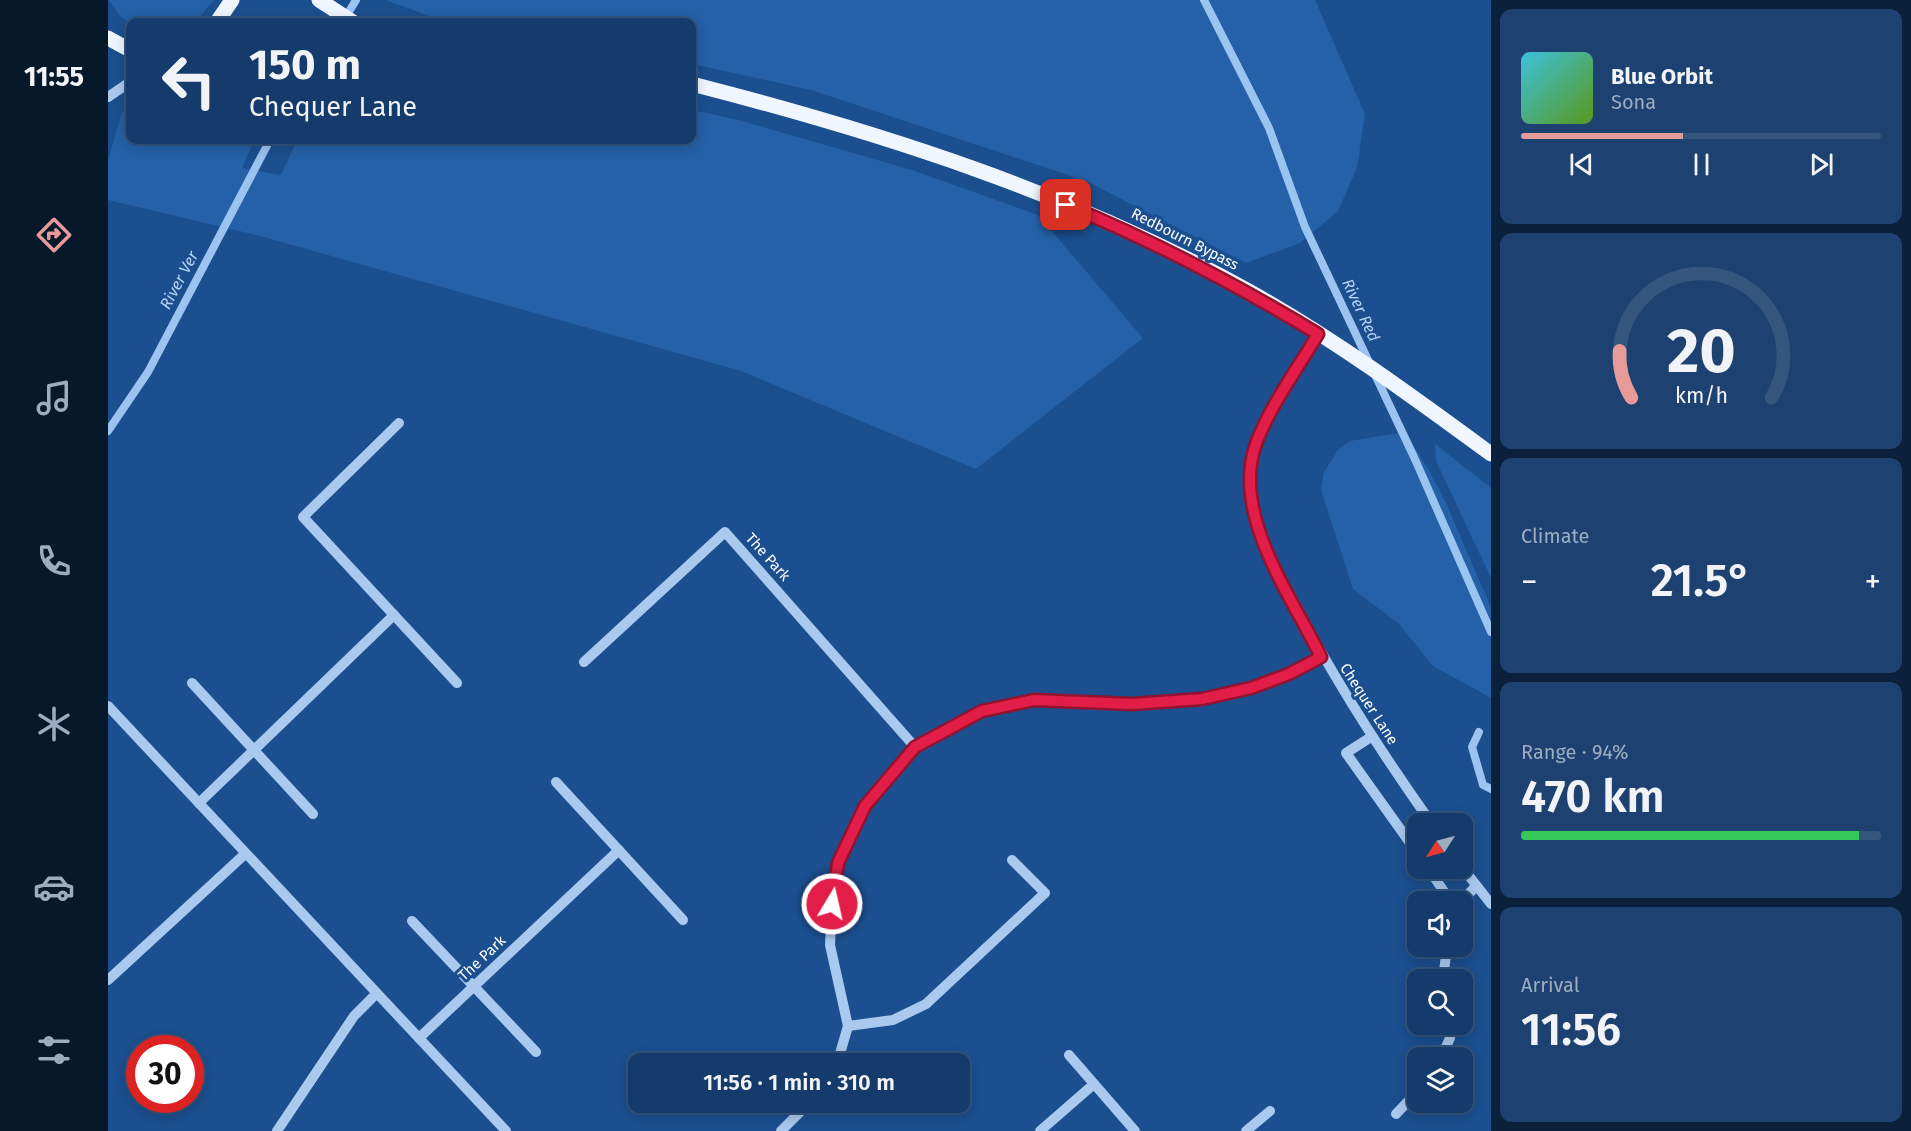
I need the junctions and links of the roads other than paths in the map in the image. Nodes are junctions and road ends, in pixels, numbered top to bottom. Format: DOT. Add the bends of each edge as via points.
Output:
graph roads {
  1 [pos="232,0"];
  2 [pos="322,1"];
  3 [pos="220,18"];
  4 [pos="347,18"];
  5 [pos="108,38"];
  6 [pos="126,48"];
  7 [pos="126,85"];
  8 [pos="696,85"];
  9 [pos="108,97"];
  10 [pos="1318,334"];
  11 [pos="399,423"];
  12 [pos="1491,454"];
  13 [pos="394,615"];
  14 [pos="1321,657"];
  15 [pos="584,662"];
  16 [pos="192,683"];
  17 [pos="457,683"];
  18 [pos="108,706"];
  19 [pos="1371,737"];
  20 [pos="915,747"];
  21 [pos="254,750"];
  22 [pos="556,782"];
  23 [pos="199,803"];
  24 [pos="1424,813"];
  25 [pos="313,814"];
  26 [pos="1407,839"];
  27 [pos="619,850"];
  28 [pos="245,854"];
  29 [pos="1012,860"];
  30 [pos="1471,879"];
  31 [pos="1476,886"];
  32 [pos="1471,891"];
  33 [pos="1491,904"];
  34 [pos="684,920"];
  35 [pos="412,921"];
  36 [pos="108,980"];
  37 [pos="474,986"];
  38 [pos="376,994"];
  39 [pos="848,1026"];
  40 [pos="419,1038"];
  41 [pos="536,1052"];
  42 [pos="840,1053"];
  43 [pos="1069,1055"];
  44 [pos="1094,1084"];
  45 [pos="1407,1102"];
  46 [pos="1270,1111"];
  47 [pos="799,1113"];
  48 [pos="1396,1114"];
  49 [pos="277,1131"];
  50 [pos="506,1131"];
  51 [pos="781,1131"];
  52 [pos="1040,1131"];
  53 [pos="1135,1131"];
  54 [pos="1246,1131"];
  1 -- 3 [label="main road"];
  2 -- 4 [label="main road"];
  5 -- 6 [label="main road"];
  7 -- 9 [label="street"];
  8 -- 10 [label="main road, Redbourn Bypass" via="838,122 1066,205 1178,255"];
  10 -- 12 [label="main road, Redbourn Bypass"];
  10 -- 14 [label="street, Chequer Lane" via="1257,442 1249,490 1271,559"];
  11 -- 13 [label="street" via="303,517"];
  13 -- 17 [label="street"];
  13 -- 21 [label="street"];
  14 -- 19 [label="street, Chequer Lane"];
  14 -- 20 [label="street" via="1251,688 1202,699 1132,704 1034,700 982,711"];
  15 -- 20 [label="street, The Park" via="725,532"];
  16 -- 21 [label="street"];
  18 -- 23 [label="street"];
  19 -- 24 [label="street, Chequer Lane"];
  19 -- 26 [label="street" via="1346,753"];
  20 -- 39 [label="street" via="865,806 838,863 831,945"];
  21 -- 23 [label="street"];
  21 -- 25 [label="street"];
  22 -- 27 [label="street"];
  23 -- 28 [label="street"];
  27 -- 34 [label="street"];
  27 -- 37 [label="street, The Park"];
  28 -- 36 [label="street"];
  28 -- 38 [label="street"];
  29 -- 39 [label="street" via="1045,893 926,1004 893,1020"];
  30 -- 31 [label="street"];
  31 -- 32 [label="street"];
  31 -- 33 [label="street"];
  35 -- 37 [label="street"];
  37 -- 40 [label="street, The Park"];
  37 -- 41 [label="street"];
  38 -- 40 [label="street"];
  38 -- 49 [label="street" via="354,1016"];
  39 -- 42 [label="street"];
  40 -- 50 [label="street"];
  43 -- 44 [label="street"];
  44 -- 52 [label="street"];
  44 -- 53 [label="street"];
  45 -- 48 [label="street"];
  46 -- 54 [label="street"];
  47 -- 51 [label="street"];
}
